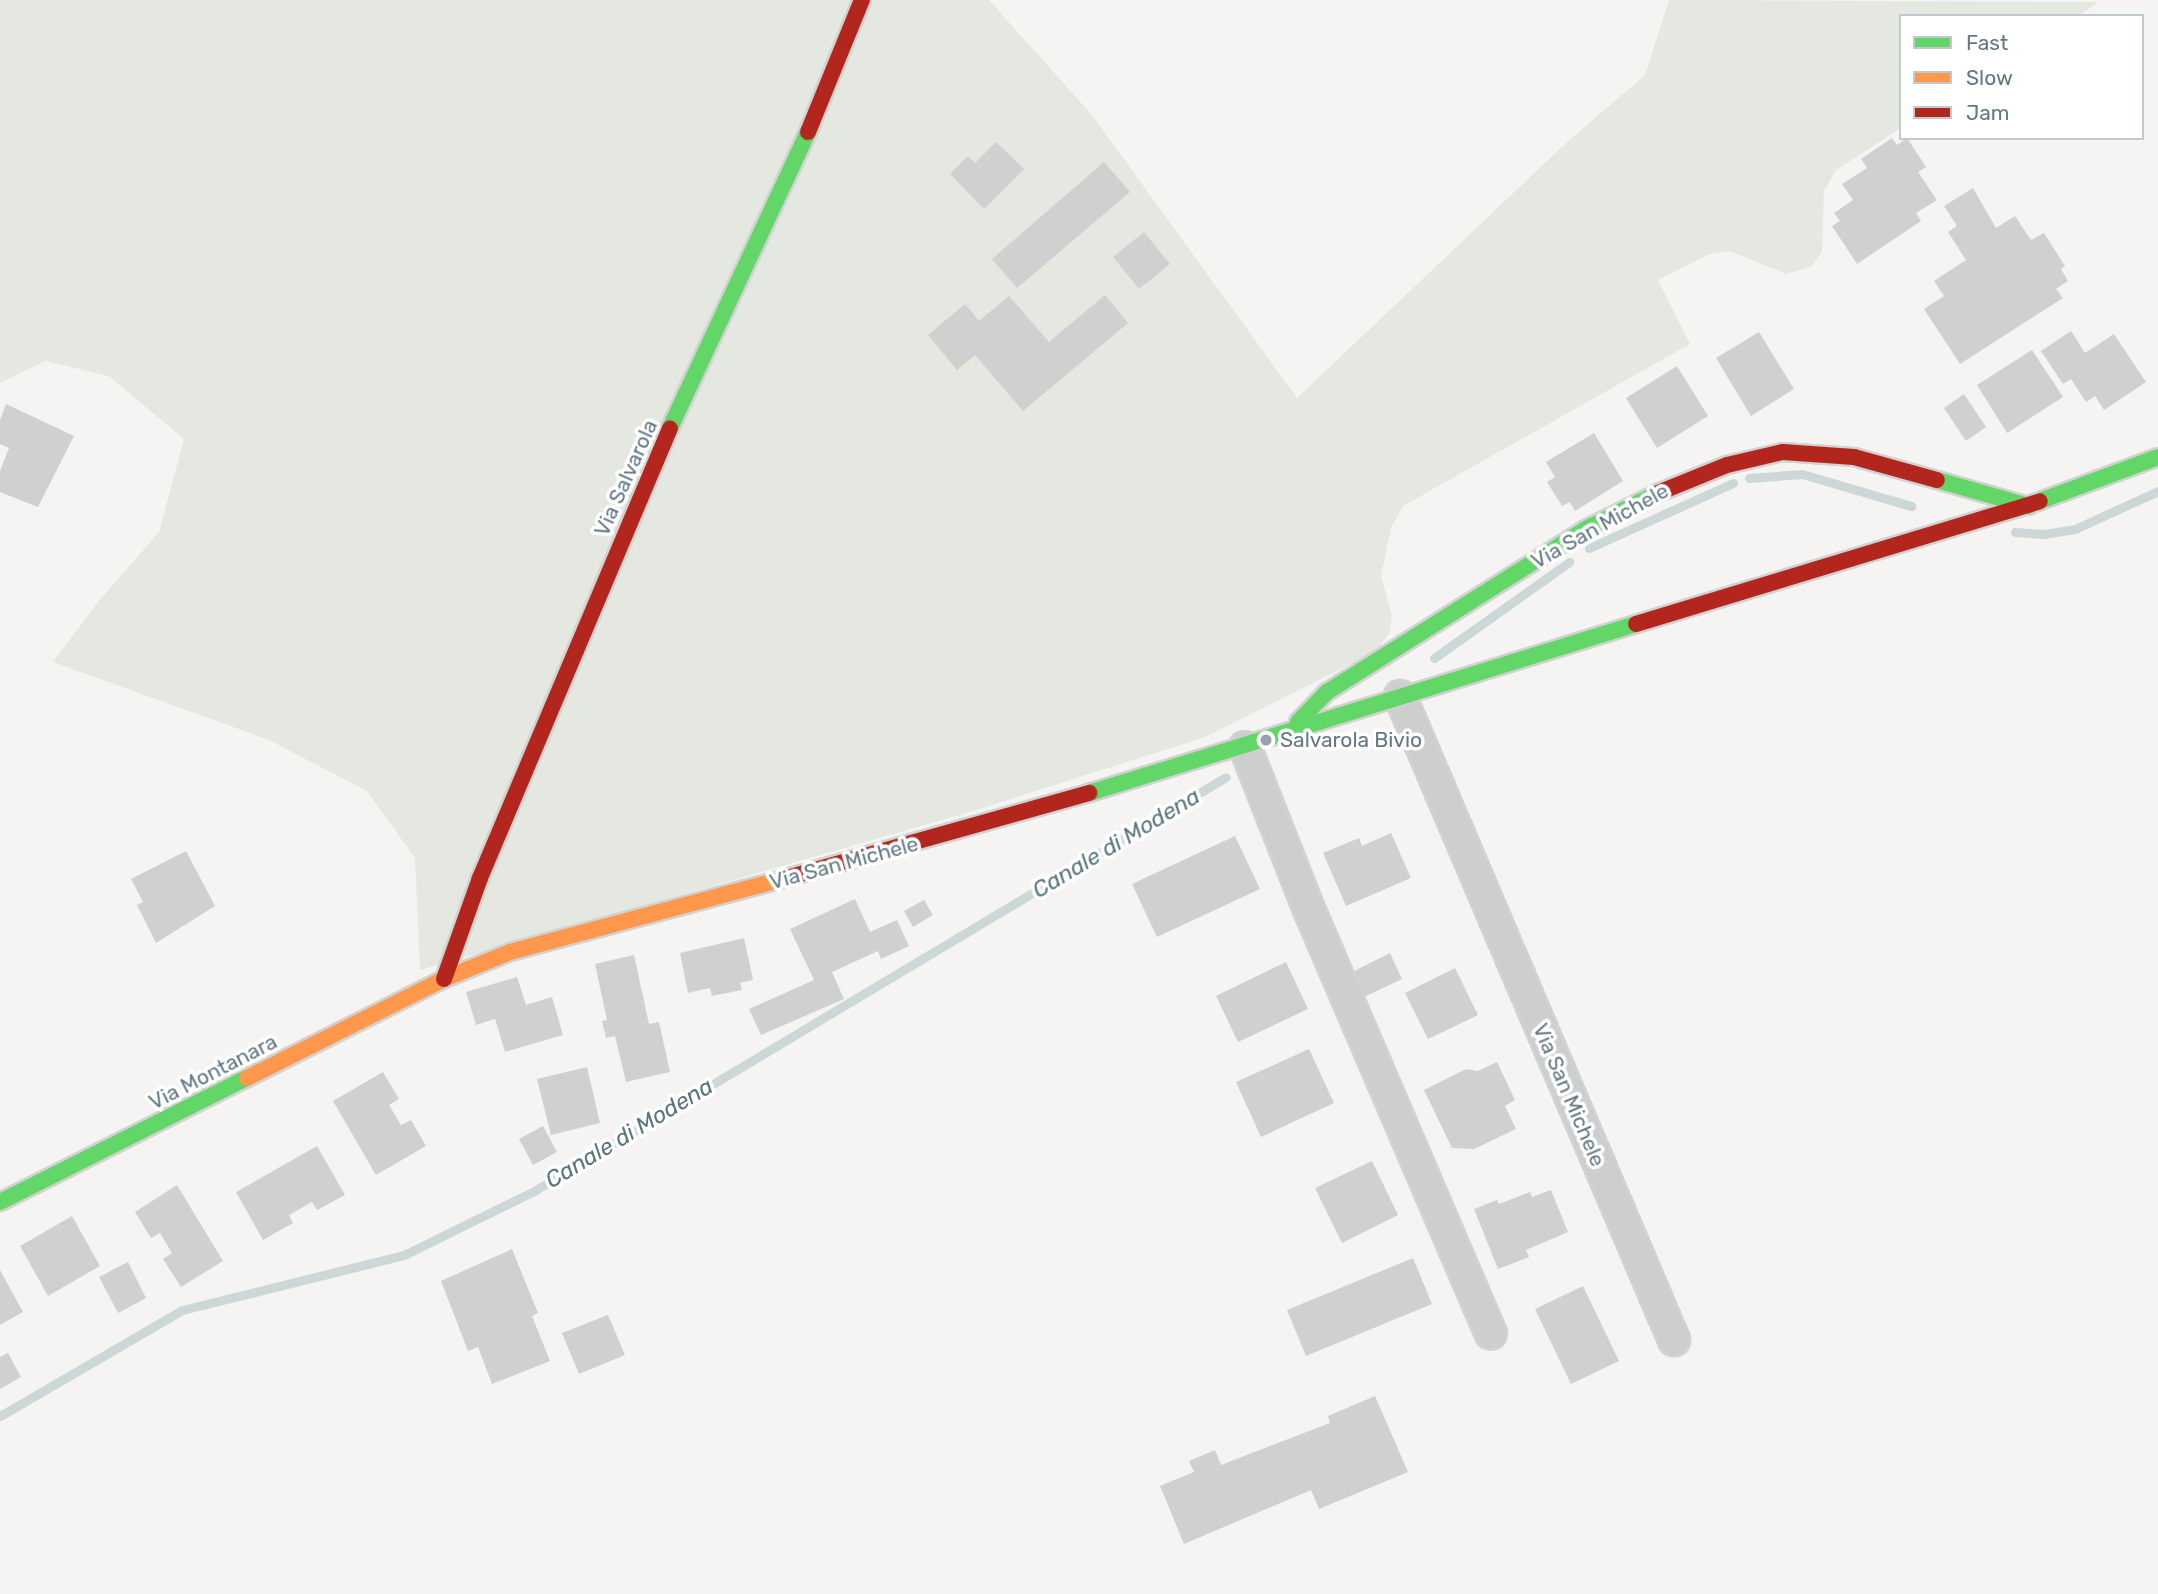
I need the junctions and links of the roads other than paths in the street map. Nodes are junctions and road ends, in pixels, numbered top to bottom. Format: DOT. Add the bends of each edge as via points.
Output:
graph roads {
  1 [pos="862,0"];
  2 [pos="2158,457"];
  3 [pos="2028,506"];
  4 [pos="1399,695"];
  5 [pos="1294,727"];
  6 [pos="1245,747"];
  7 [pos="444,979"];
  8 [pos="0,1202"];
  9 [pos="1491,1333"];
  10 [pos="1674,1340"];
  1 -- 7 [label="main road, Via Salvarola" via="825,99 730,292 601,584 480,878"];
  2 -- 3 [label="main road, Via San Michele"];
  3 -- 4 [label="main road, Via San Michele"];
  3 -- 5 [label="main road, Via San Michele" via="1854,457 1814,451 1783,452 1727,466 1630,504 1558,546 1326,692"];
  4 -- 5 [label="main road, Via San Michele"];
  4 -- 10 [label="street, Via San Michele"];
  5 -- 6 [label="main road, Via San Michele"];
  6 -- 7 [label="main road, Via San Michele" via="950,834 510,952"];
  6 -- 9 [label="street" via="1308,907"];
  7 -- 8 [label="main road, Via Montanara"];
}
